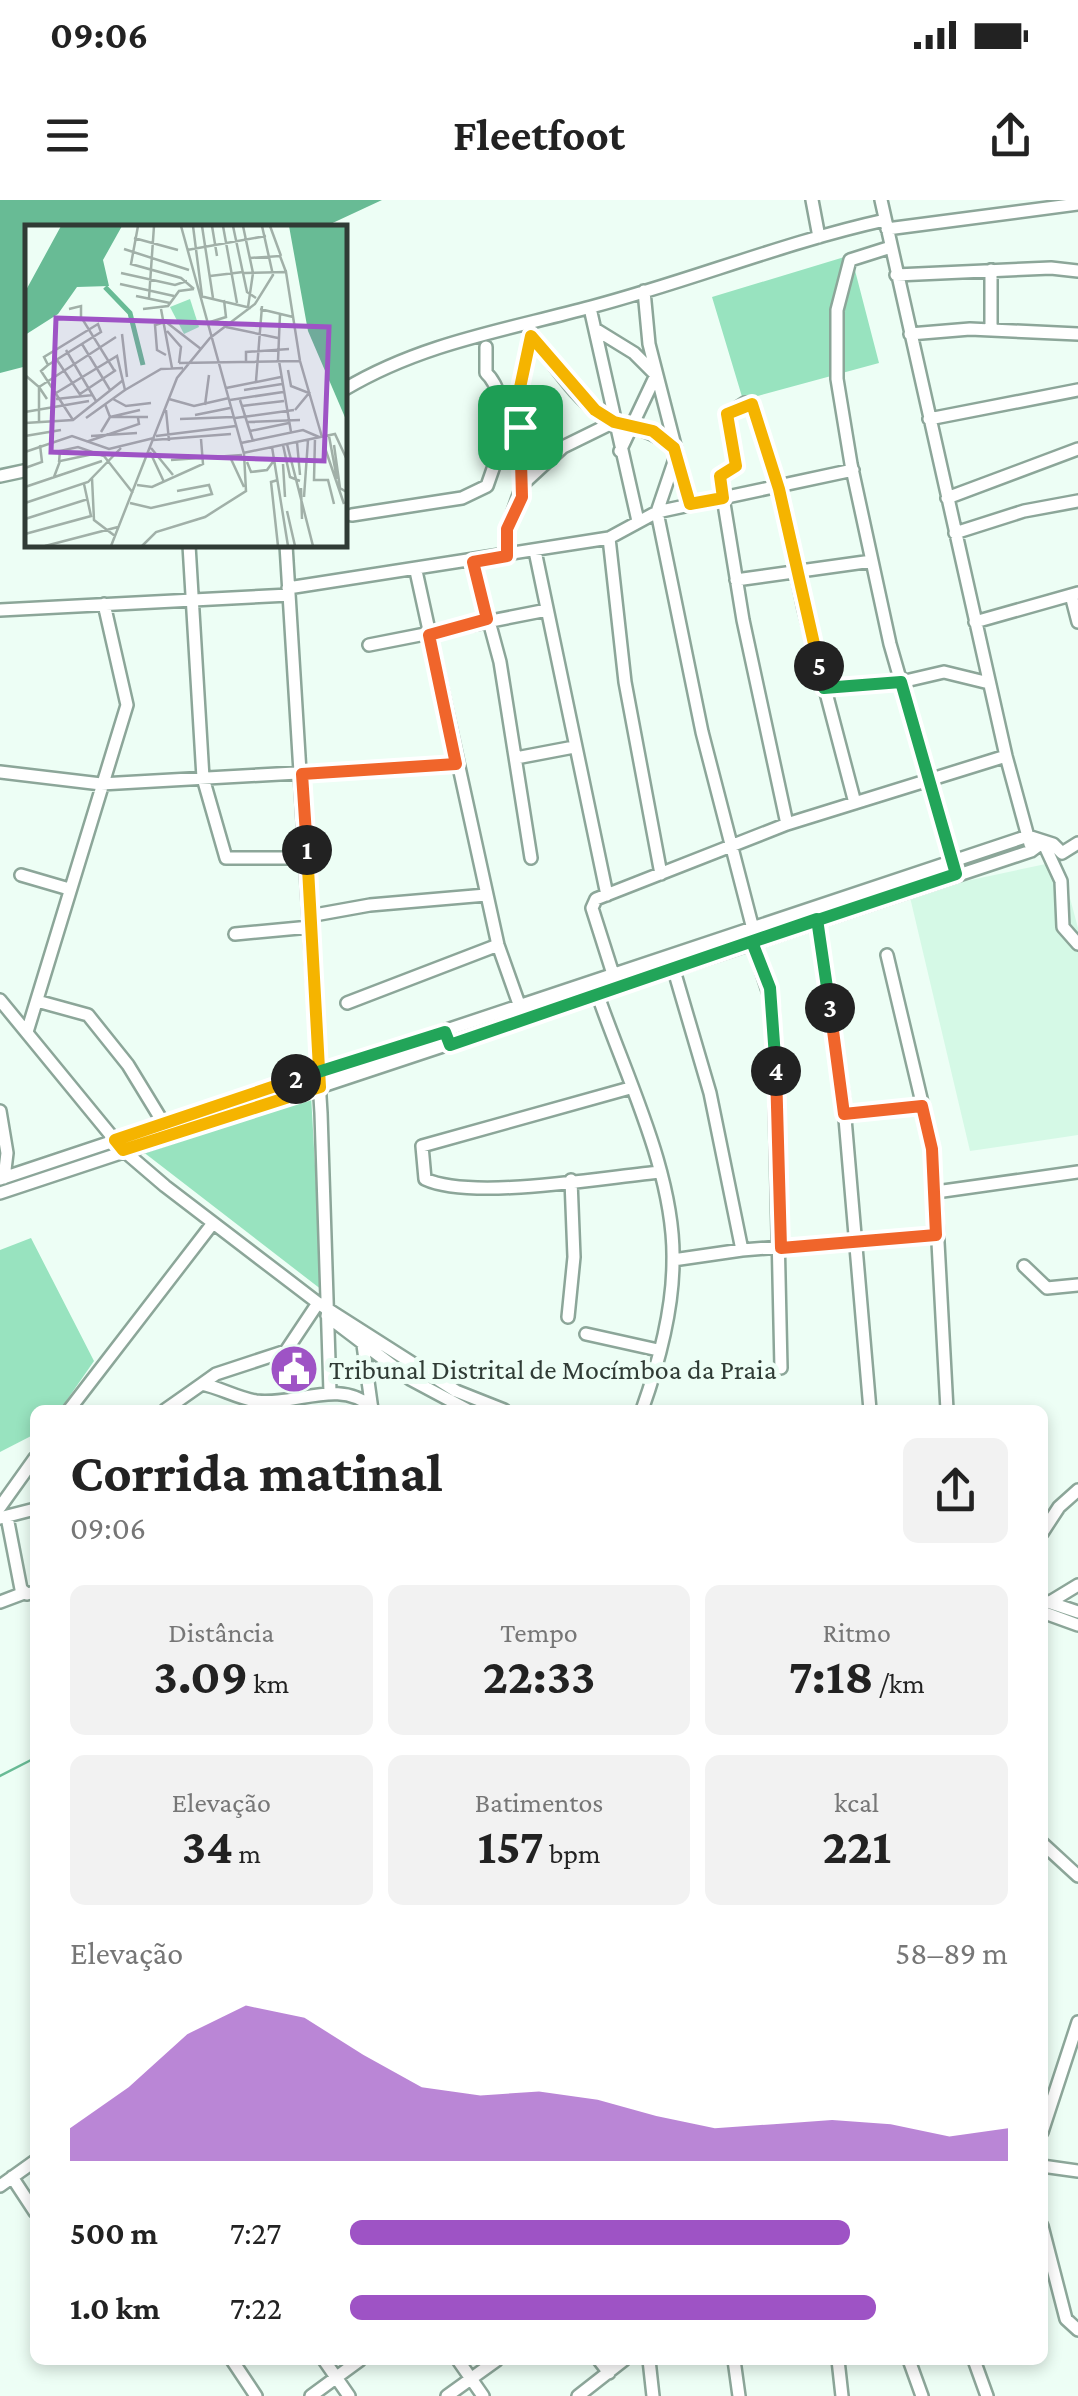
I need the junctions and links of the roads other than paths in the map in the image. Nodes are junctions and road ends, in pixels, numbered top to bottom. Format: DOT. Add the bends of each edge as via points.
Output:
graph roads {
  1 [pos="812,200"];
  2 [pos="880,200"];
  3 [pos="1078,204"];
  4 [pos="886,224"];
  5 [pos="819,237"];
  6 [pos="891,247"];
  7 [pos="990,270"];
  8 [pos="1078,271"];
  9 [pos="896,275"];
  10 [pos="644,291"];
  11 [pos="590,308"];
  12 [pos="595,330"];
  13 [pos="990,330"];
  14 [pos="910,334"];
  15 [pos="1078,334"];
  16 [pos="486,347"];
  17 [pos="656,375"];
  18 [pos="348,387"];
  19 [pos="1078,390"];
  20 [pos="641,404"];
  21 [pos="614,419"];
  22 [pos="929,419"];
  23 [pos="515,423"];
  24 [pos="631,424"];
  25 [pos="1078,449"];
  26 [pos="620,451"];
  27 [pos="675,452"];
  28 [pos="853,470"];
  29 [pos="25,471"];
  30 [pos="0,476"];
  31 [pos="522,486"];
  32 [pos="779,489"];
  33 [pos="723,498"];
  34 [pos="948,498"];
  35 [pos="1078,501"];
  36 [pos="690,504"];
  37 [pos="658,512"];
  38 [pos="352,515"];
  39 [pos="638,521"];
  40 [pos="956,533"];
  41 [pos="608,538"];
  42 [pos="190,548"];
  43 [pos="286,548"];
  44 [pos="535,551"];
  45 [pos="507,556"];
  46 [pos="872,561"];
  47 [pos="473,562"];
  48 [pos="416,571"];
  49 [pos="795,573"];
  50 [pos="736,580"];
  51 [pos="288,592"];
  52 [pos="1075,594"];
  53 [pos="192,599"];
  54 [pos="104,604"];
  55 [pos="0,610"];
  56 [pos="547,610"];
  57 [pos="487,619"];
  58 [pos="975,622"];
  59 [pos="1078,622"];
  60 [pos="429,635"];
  61 [pos="369,645"];
  62 [pos="901,682"];
  63 [pos="989,683"];
  64 [pos="824,688"];
  65 [pos="574,747"];
  66 [pos="1006,756"];
  67 [pos="516,758"];
  68 [pos="456,764"];
  69 [pos="0,772"];
  70 [pos="302,774"];
  71 [pos="203,778"];
  72 [pos="930,780"];
  73 [pos="101,784"];
  74 [pos="855,803"];
  75 [pos="787,824"];
  76 [pos="1028,836"];
  77 [pos="1043,842"];
  78 [pos="1076,842"];
  79 [pos="731,846"];
  80 [pos="1032,851"];
  81 [pos="308,858"];
  82 [pos="532,858"];
  83 [pos="955,868"];
  84 [pos="661,874"];
  85 [pos="21,875"];
  86 [pos="69,889"];
  87 [pos="486,895"];
  88 [pos="607,895"];
  89 [pos="817,919"];
  90 [pos="310,921"];
  91 [pos="235,934"];
  92 [pos="752,936"];
  93 [pos="1078,944"];
  94 [pos="498,945"];
  95 [pos="887,954"];
  96 [pos="673,967"];
  97 [pos="613,974"];
  98 [pos="595,988"];
  99 [pos="0,1001"];
  100 [pos="38,1001"];
  101 [pos="347,1003"];
  102 [pos="520,1006"];
  103 [pos="27,1032"];
  104 [pos="447,1039"];
  105 [pos="318,1071"];
  106 [pos="320,1087"];
  107 [pos="630,1088"];
  108 [pos="922,1106"];
  109 [pos="0,1110"];
  110 [pos="844,1114"];
  111 [pos="164,1124"];
  112 [pos="119,1145"];
  113 [pos="660,1172"];
  114 [pos="1078,1172"];
  115 [pos="10,1180"];
  116 [pos="571,1180"];
  117 [pos="936,1192"];
  118 [pos="0,1193"];
  119 [pos="213,1223"];
  120 [pos="936,1235"];
  121 [pos="854,1242"];
  122 [pos="781,1248"];
  123 [pos="742,1250"];
  124 [pos="674,1260"];
  125 [pos="1024,1266"];
  126 [pos="1078,1284"];
  127 [pos="326,1310"];
  128 [pos="568,1317"];
  129 [pos="586,1334"];
  130 [pos="363,1346"];
  131 [pos="658,1350"];
  132 [pos="781,1368"];
  133 [pos="202,1384"];
  134 [pos="330,1392"];
  135 [pos="74,1405"];
  136 [pos="172,1405"];
  137 [pos="252,1405"];
  138 [pos="304,1405"];
  139 [pos="369,1405"];
  140 [pos="372,1405"];
  141 [pos="459,1405"];
  142 [pos="491,1405"];
  143 [pos="643,1405"];
  144 [pos="870,1405"];
  145 [pos="947,1405"];
  146 [pos="30,1466"];
  147 [pos="1078,1490"];
  148 [pos="30,1510"];
  149 [pos="2,1514"];
  150 [pos="1048,1524"];
  151 [pos="1078,1585"];
  152 [pos="29,1593"];
  153 [pos="0,1602"];
  154 [pos="1048,1603"];
  155 [pos="1048,1606"];
  156 [pos="1048,1607"];
  157 [pos="1078,1612"];
  158 [pos="1078,1625"];
  159 [pos="1048,1848"];
  160 [pos="1078,1876"];
  161 [pos="1078,2022"];
  162 [pos="1048,2114"];
  163 [pos="30,2164"];
  164 [pos="1048,2167"];
  165 [pos="1078,2171"];
  166 [pos="12,2177"];
  167 [pos="0,2186"];
  168 [pos="30,2204"];
  169 [pos="1048,2249"];
  170 [pos="1078,2330"];
  171 [pos="235,2365"];
  172 [pos="327,2365"];
  173 [pos="353,2365"];
  174 [pos="461,2365"];
  175 [pos="490,2365"];
  176 [pos="603,2365"];
  177 [pos="618,2365"];
  178 [pos="649,2365"];
  179 [pos="735,2365"];
  180 [pos="839,2365"];
  181 [pos="910,2365"];
  182 [pos="976,2365"];
  183 [pos="609,2372"];
  184 [pos="336,2378"];
  185 [pos="471,2379"];
  186 [pos="256,2396"];
  187 [pos="310,2396"];
  188 [pos="349,2396"];
  189 [pos="447,2396"];
  190 [pos="483,2396"];
  191 [pos="578,2396"];
  192 [pos="652,2396"];
  193 [pos="740,2396"];
  194 [pos="842,2396"];
  195 [pos="922,2396"];
  196 [pos="987,2396"];
  1 -- 5 [label="street"];
  2 -- 4 [label="street"];
  3 -- 4 [label="street"];
  4 -- 5 [label="street"];
  4 -- 6 [label="street"];
  5 -- 10 [label="street"];
  6 -- 9 [label="street"];
  6 -- 28 [label="street" via="850,260 837,310 837,379"];
  7 -- 8 [label="street"];
  7 -- 9 [label="street"];
  7 -- 13 [label="street"];
  9 -- 14 [label="street"];
  10 -- 11 [label="street"];
  10 -- 17 [label="street"];
  11 -- 12 [label="street"];
  11 -- 18 [label="street" via="460,338"];
  12 -- 17 [label="street"];
  12 -- 21 [label="street"];
  13 -- 14 [label="street"];
  13 -- 15 [label="street"];
  14 -- 22 [label="street"];
  16 -- 23 [label="street" via="486,374"];
  17 -- 20 [label="street"];
  17 -- 27 [label="street"];
  19 -- 22 [label="street"];
  20 -- 21 [label="street"];
  20 -- 24 [label="street"];
  21 -- 23 [label="street" via="595,410 531,336"];
  21 -- 24 [label="street"];
  21 -- 26 [label="street"];
  21 -- 31 [label="street" via="563,447"];
  22 -- 34 [label="street"];
  23 -- 31 [label="street"];
  23 -- 38 [label="street" via="487,486 478,492"];
  24 -- 26 [label="street"];
  24 -- 27 [label="street" via="653,431"];
  25 -- 34 [label="street"];
  26 -- 39 [label="street"];
  27 -- 36 [label="street"];
  27 -- 37 [label="street"];
  28 -- 32 [label="street"];
  28 -- 46 [label="street"];
  29 -- 30 [label="street"];
  31 -- 45 [label="street" via="507,529"];
  32 -- 33 [label="street"];
  32 -- 33 [label="street" via="752,404 745,404 726,418 736,466 720,476"];
  32 -- 49 [label="street"];
  33 -- 36 [label="street"];
  33 -- 50 [label="street"];
  34 -- 40 [label="street"];
  35 -- 40 [label="street"];
  36 -- 37 [label="street"];
  37 -- 39 [label="street"];
  37 -- 79 [label="street"];
  39 -- 41 [label="street"];
  40 -- 58 [label="street"];
  41 -- 44 [label="street"];
  41 -- 84 [label="street" via="625,682"];
  42 -- 53 [label="street"];
  43 -- 51 [label="street"];
  44 -- 45 [label="street"];
  44 -- 56 [label="street"];
  45 -- 47 [label="street"];
  46 -- 49 [label="street"];
  46 -- 62 [label="street"];
  47 -- 48 [label="street"];
  47 -- 57 [label="street"];
  48 -- 51 [label="street"];
  48 -- 60 [label="street"];
  49 -- 50 [label="street"];
  49 -- 64 [label="street"];
  50 -- 75 [label="street"];
  51 -- 53 [label="street"];
  51 -- 70 [label="street"];
  52 -- 58 [label="street"];
  52 -- 59 [label="street"];
  53 -- 54 [label="street"];
  53 -- 71 [label="street"];
  54 -- 55 [label="street"];
  54 -- 73 [label="street" via="128,694"];
  56 -- 57 [label="street"];
  56 -- 65 [label="street"];
  57 -- 60 [label="street"];
  57 -- 67 [label="street"];
  58 -- 63 [label="street"];
  60 -- 61 [label="street"];
  60 -- 68 [label="street"];
  62 -- 63 [label="street" via="944,672"];
  62 -- 64 [label="street"];
  62 -- 72 [label="street"];
  63 -- 66 [label="street"];
  64 -- 74 [label="street"];
  65 -- 67 [label="street"];
  65 -- 88 [label="street"];
  66 -- 72 [label="street"];
  66 -- 76 [label="street"];
  67 -- 82 [label="street"];
  68 -- 70 [label="street"];
  68 -- 87 [label="street"];
  69 -- 73 [label="street"];
  70 -- 71 [label="street"];
  70 -- 81 [label="street"];
  71 -- 73 [label="street"];
  71 -- 81 [label="street" via="226,858"];
  72 -- 74 [label="street"];
  72 -- 83 [label="street"];
  73 -- 86 [label="street"];
  74 -- 75 [label="street"];
  75 -- 79 [label="street"];
  76 -- 77 [label="street"];
  76 -- 80 [label="street"];
  76 -- 83 [label="street"];
  77 -- 78 [label="street" via="1062,853"];
  77 -- 80 [label="street"];
  77 -- 93 [label="street" via="1062,881 1063,927"];
  79 -- 84 [label="street"];
  79 -- 92 [label="street"];
  80 -- 83 [label="street"];
  81 -- 90 [label="street"];
  83 -- 89 [label="street"];
  83 -- 92 [label="street"];
  84 -- 88 [label="street"];
  85 -- 86 [label="street"];
  86 -- 100 [label="street"];
  87 -- 90 [label="street" via="370,905"];
  87 -- 94 [label="street"];
  88 -- 97 [label="street" via="592,908"];
  89 -- 92 [label="street"];
  89 -- 110 [label="street"];
  90 -- 91 [label="street"];
  90 -- 105 [label="street"];
  92 -- 96 [label="street"];
  92 -- 97 [label="street"];
  92 -- 122 [label="street" via="773,1006"];
  94 -- 101 [label="street"];
  94 -- 102 [label="street"];
  95 -- 108 [label="street"];
  96 -- 98 [label="street"];
  96 -- 123 [label="street" via="710,1092"];
  97 -- 98 [label="street"];
  98 -- 102 [label="street"];
  98 -- 104 [label="street"];
  98 -- 107 [label="street"];
  99 -- 103 [label="street"];
  100 -- 103 [label="street"];
  100 -- 111 [label="street" via="88,1015"];
  102 -- 104 [label="street"];
  103 -- 112 [label="street"];
  104 -- 105 [label="street"];
  104 -- 106 [label="street"];
  105 -- 106 [label="street"];
  105 -- 111 [label="street"];
  106 -- 112 [label="street"];
  106 -- 127 [label="street"];
  107 -- 113 [label="street"];
  107 -- 116 [label="street" via="419,1150 425,1179 444,1186"];
  108 -- 110 [label="street"];
  108 -- 117 [label="street"];
  109 -- 115 [label="street"];
  110 -- 121 [label="street"];
  111 -- 112 [label="street"];
  112 -- 115 [label="street"];
  112 -- 119 [label="street"];
  113 -- 116 [label="street"];
  113 -- 124 [label="street"];
  114 -- 117 [label="street"];
  115 -- 118 [label="street"];
  116 -- 128 [label="street"];
  117 -- 120 [label="street"];
  119 -- 127 [label="street"];
  119 -- 135 [label="street"];
  120 -- 121 [label="street"];
  120 -- 145 [label="street"];
  121 -- 122 [label="street"];
  121 -- 144 [label="street"];
  122 -- 123 [label="street"];
  122 -- 132 [label="street"];
  123 -- 124 [label="street"];
  124 -- 131 [label="street"];
  125 -- 126 [label="street" via="1047,1288"];
  127 -- 130 [label="street"];
  127 -- 133 [label="street" via="286,1352"];
  127 -- 134 [label="street"];
  127 -- 142 [label="street" via="456,1392"];
  129 -- 131 [label="street"];
  130 -- 140 [label="street"];
  130 -- 141 [label="street"];
  131 -- 143 [label="street"];
  133 -- 136 [label="street"];
  133 -- 137 [label="street"];
  134 -- 138 [label="street"];
  134 -- 139 [label="street" via="361,1397"];
  146 -- 149 [label="street"];
  147 -- 150 [label="street"];
  148 -- 149 [label="street"];
  149 -- 152 [label="street"];
  151 -- 154 [label="street"];
  152 -- 153 [label="street"];
  155 -- 157 [label="street"];
  156 -- 158 [label="street"];
  159 -- 160 [label="street"];
  161 -- 162 [label="street"];
  163 -- 166 [label="street"];
  164 -- 165 [label="street"];
  166 -- 167 [label="street"];
  166 -- 168 [label="street"];
  169 -- 170 [label="street" via="1066,2319"];
  171 -- 186 [label="street"];
  172 -- 184 [label="street"];
  173 -- 184 [label="street"];
  174 -- 185 [label="street"];
  175 -- 185 [label="street"];
  176 -- 183 [label="street"];
  177 -- 183 [label="street"];
  178 -- 192 [label="street"];
  179 -- 193 [label="street"];
  180 -- 194 [label="street"];
  181 -- 195 [label="street"];
  182 -- 196 [label="street"];
  183 -- 191 [label="street"];
  184 -- 187 [label="street"];
  184 -- 188 [label="street"];
  185 -- 189 [label="street"];
  185 -- 190 [label="street"];
}
